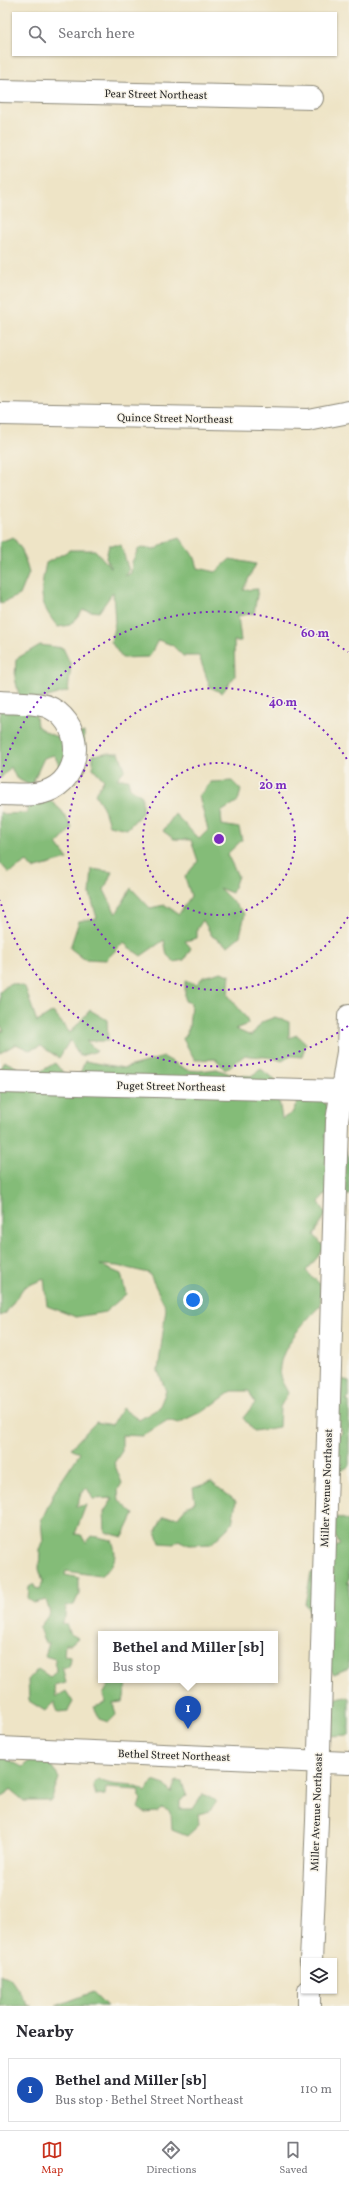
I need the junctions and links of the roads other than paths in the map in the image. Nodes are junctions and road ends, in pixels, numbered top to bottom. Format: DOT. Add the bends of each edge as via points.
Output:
graph roads {
  1 [pos="0,91"];
  2 [pos="312,98"];
  3 [pos="349,412"];
  4 [pos="0,414"];
  5 [pos="0,702"];
  6 [pos="0,794"];
  7 [pos="349,1016"];
  8 [pos="0,1082"];
  9 [pos="342,1091"];
  10 [pos="0,1748"];
  11 [pos="318,1761"];
  12 [pos="349,1763"];
  13 [pos="311,1958"];
  14 [pos="309,1994"];
  15 [pos="308,2006"];
  1 -- 2 [label="street, Pear Street Northeast"];
  3 -- 4 [label="street, Quince Street Northeast" via="308,420"];
  5 -- 6 [label="street" via="35,704 56,712 72,730 76,754 68,775 51,790 29,794"];
  7 -- 9 [label="street, Miller Avenue Northeast" via="348,1052"];
  8 -- 9 [label="street, Puget Street Northeast"];
  9 -- 11 [label="street, Miller Avenue Northeast" via="337,1121"];
  10 -- 11 [label="street, Bethel Street Northeast"];
  11 -- 12 [label="street, Bethel Street Northeast"];
  11 -- 13 [label="street, Miller Avenue Northeast"];
  14 -- 15 [label="street"];
}
